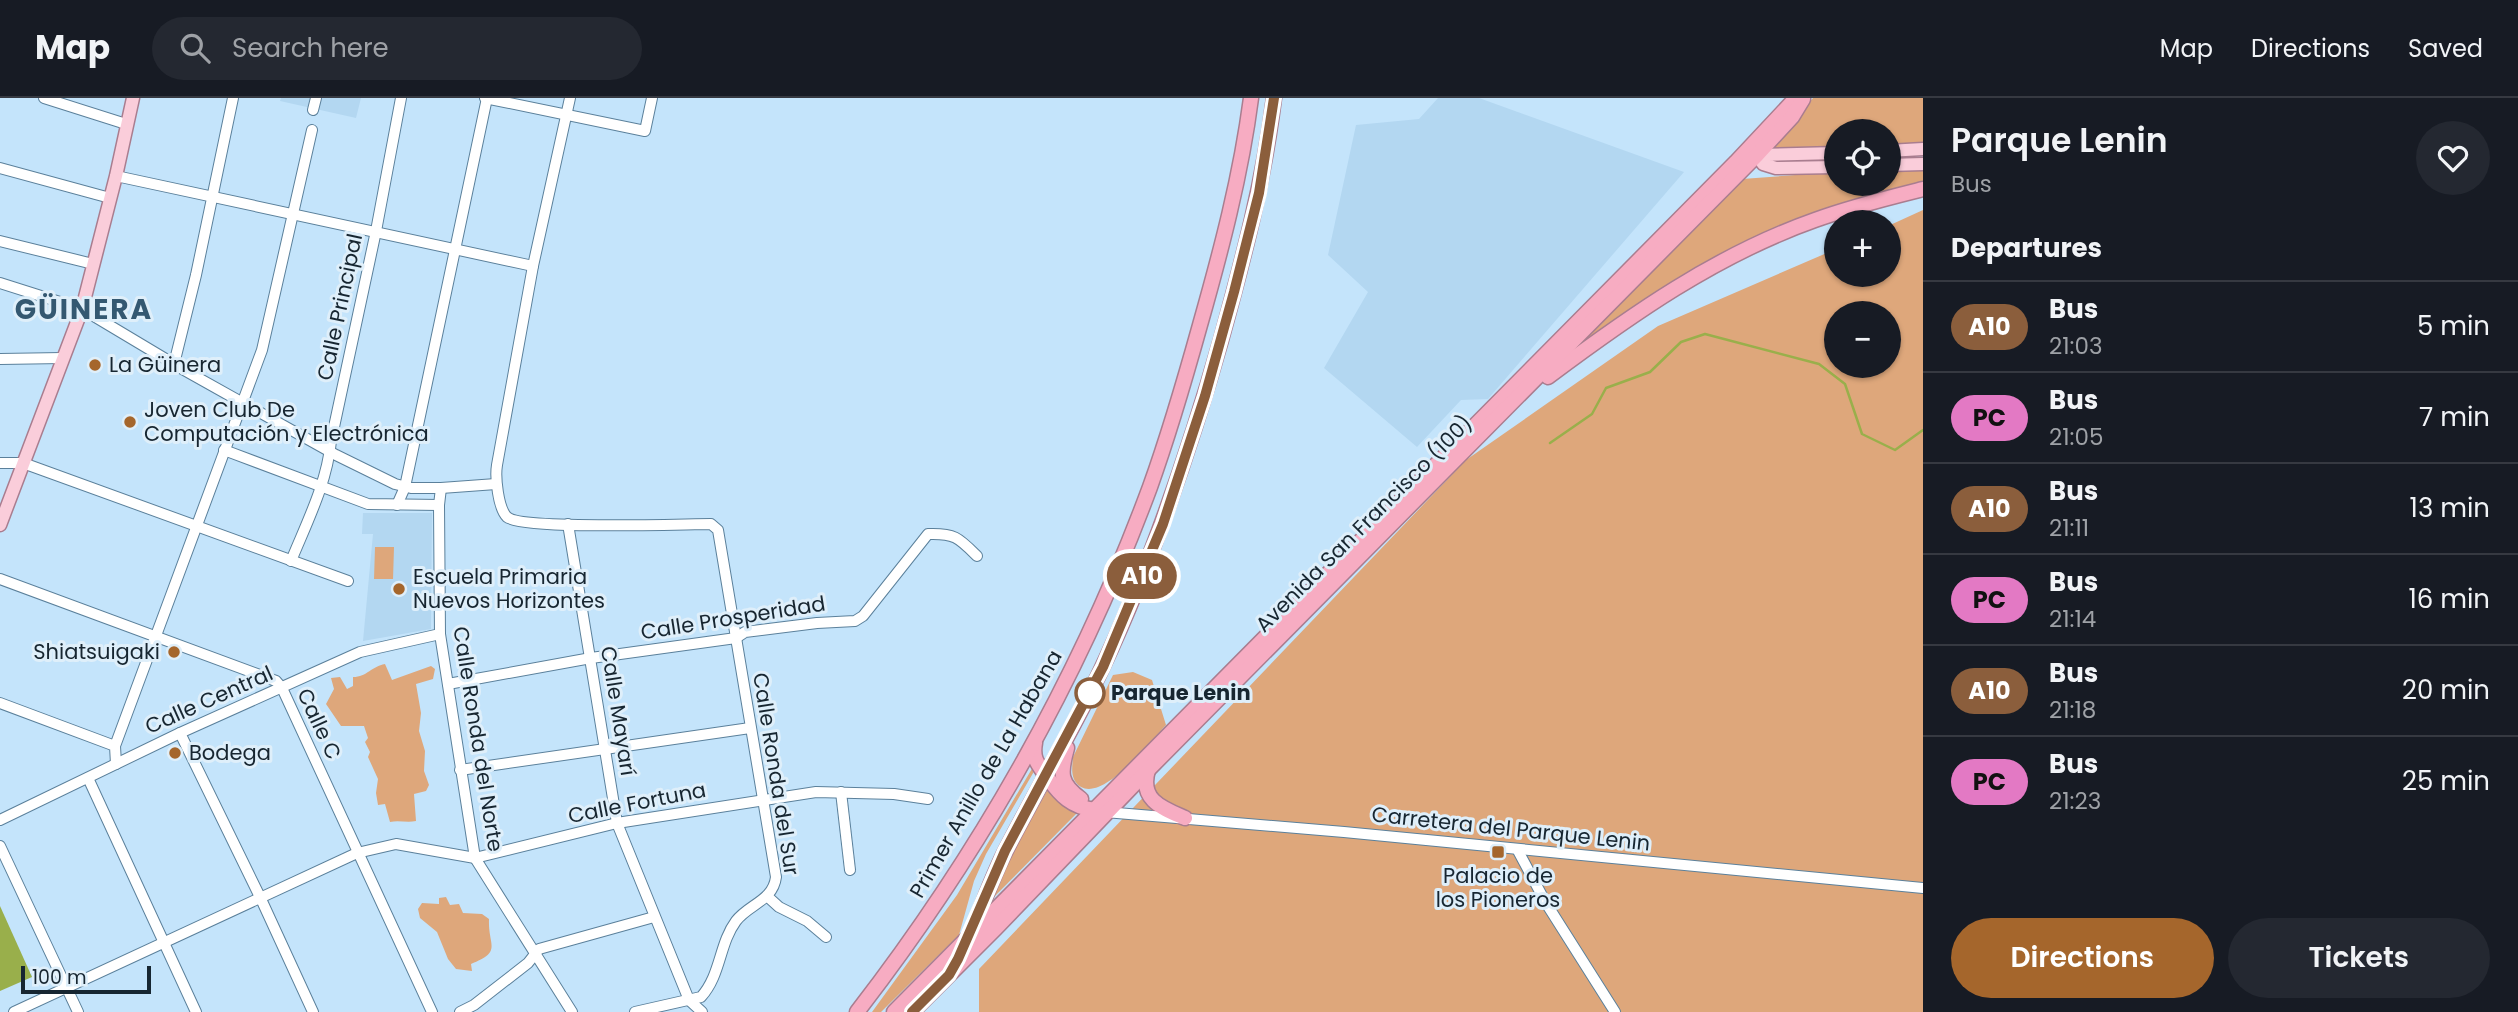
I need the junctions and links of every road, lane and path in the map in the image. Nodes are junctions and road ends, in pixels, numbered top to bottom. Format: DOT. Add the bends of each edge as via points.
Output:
graph roads {
  1 [pos="44,98"];
  2 [pos="133,98"];
  3 [pos="233,98"];
  4 [pos="316,98"];
  5 [pos="401,98"];
  6 [pos="486,98"];
  7 [pos="570,98"];
  8 [pos="652,98"];
  9 [pos="1251,98"];
  10 [pos="1274,98"];
  11 [pos="1796,98"];
  12 [pos="1804,98"];
  13 [pos="313,110"];
  14 [pos="567,114"];
  15 [pos="127,124"];
  16 [pos="312,130"];
  17 [pos="1756,148"];
  18 [pos="1923,149"];
  19 [pos="1901,150"];
  20 [pos="1824,152"];
  21 [pos="1923,164"];
  22 [pos="1901,165"];
  23 [pos="1824,167"];
  24 [pos="0,168"];
  25 [pos="116,176"];
  26 [pos="1923,189"];
  27 [pos="212,195"];
  28 [pos="110,198"];
  29 [pos="293,213"];
  30 [pos="376,231"];
  31 [pos="0,241"];
  32 [pos="454,248"];
  33 [pos="93,264"];
  34 [pos="533,266"];
  35 [pos="0,283"];
  36 [pos="82,309"];
  37 [pos="63,358"];
  38 [pos="0,359"];
  39 [pos="174,364"];
  40 [pos="242,402"];
  41 [pos="1513,403"];
  42 [pos="225,450"];
  43 [pos="330,451"];
  44 [pos="0,463"];
  45 [pos="23,463"];
  46 [pos="496,484"];
  47 [pos="321,487"];
  48 [pos="405,487"];
  49 [pos="441,488"];
  50 [pos="397,505"];
  51 [pos="439,505"];
  52 [pos="0,524"];
  53 [pos="568,524"];
  54 [pos="196,527"];
  55 [pos="977,556"];
  56 [pos="291,561"];
  57 [pos="0,579"];
  58 [pos="348,581"];
  59 [pos="440,634"];
  60 [pos="157,637"];
  61 [pos="736,638"];
  62 [pos="591,658"];
  63 [pos="448,684"];
  64 [pos="282,688"];
  65 [pos="0,703"];
  66 [pos="750,727"];
  67 [pos="180,733"];
  68 [pos="1070,733"];
  69 [pos="1035,738"];
  70 [pos="115,746"];
  71 [pos="604,750"];
  72 [pos="116,764"];
  73 [pos="460,769"];
  74 [pos="1142,769"];
  75 [pos="1046,776"];
  76 [pos="88,778"];
  77 [pos="841,792"];
  78 [pos="1078,797"];
  79 [pos="928,799"];
  80 [pos="764,800"];
  81 [pos="1101,811"];
  82 [pos="1185,818"];
  83 [pos="0,820"];
  84 [pos="617,823"];
  85 [pos="0,846"];
  86 [pos="1517,849"];
  87 [pos="357,853"];
  88 [pos="475,858"];
  89 [pos="850,870"];
  90 [pos="1923,888"];
  91 [pos="768,897"];
  92 [pos="261,899"];
  93 [pos="654,917"];
  94 [pos="969,936"];
  95 [pos="826,937"];
  96 [pos="164,943"];
  97 [pos="535,953"];
  98 [pos="949,975"];
  99 [pos="67,988"];
  100 [pos="689,1000"];
  101 [pos="14,1012"];
  102 [pos="78,1012"];
  103 [pos="196,1012"];
  104 [pos="313,1012"];
  105 [pos="432,1012"];
  106 [pos="460,1012"];
  107 [pos="572,1012"];
  108 [pos="635,1012"];
  109 [pos="702,1012"];
  110 [pos="857,1012"];
  111 [pos="894,1012"];
  112 [pos="912,1012"];
  113 [pos="1615,1012"];
  1 -- 15 [label="street"];
  2 -- 15 [label="main road"];
  3 -- 27 [label="street"];
  4 -- 13 [label="street"];
  5 -- 30 [label="street, Calle Principal"];
  6 -- 14 [label="street"];
  6 -- 32 [label="street"];
  7 -- 14 [label="street"];
  8 -- 14 [label="street" via="645,131"];
  9 -- 69 [label="highway, Primer Anillo de La Habana" via="1211,285 1151,484 1101,608"];
  10 -- 68 [label="highway" via="1259,193 1183,465 1133,598"];
  11 -- 17 [label="highway, Avenida San Francisco (100)"];
  12 -- 17 [label="highway, Avenida San Francisco (100)" via="1792,117"];
  14 -- 34 [label="street"];
  15 -- 25 [label="main road"];
  16 -- 29 [label="street"];
  17 -- 20 [label="main road"];
  17 -- 23 [label="main road" via="1763,164 1776,168"];
  17 -- 41 [label="highway, Avenida San Francisco (100)"];
  17 -- 74 [label="highway, Avenida San Francisco (100)" via="1736,162"];
  18 -- 19 [label="main road"];
  21 -- 22 [label="main road"];
  24 -- 28 [label="street"];
  25 -- 27 [label="street"];
  25 -- 28 [label="main road"];
  26 -- 41 [label="highway" via="1814,220 1724,261 1626,319"];
  27 -- 29 [label="street"];
  27 -- 39 [label="street"];
  28 -- 33 [label="main road"];
  29 -- 30 [label="street"];
  29 -- 40 [label="street" via="266,338"];
  30 -- 32 [label="street"];
  30 -- 43 [label="street, Calle Principal"];
  31 -- 33 [label="street"];
  32 -- 34 [label="street"];
  32 -- 48 [label="street"];
  33 -- 36 [label="main road"];
  34 -- 46 [label="street"];
  35 -- 36 [label="street"];
  36 -- 37 [label="main road"];
  36 -- 39 [label="street"];
  37 -- 38 [label="street"];
  37 -- 45 [label="main road"];
  39 -- 40 [label="street"];
  40 -- 42 [label="street"];
  40 -- 43 [label="street"];
  41 -- 74 [label="highway, Avenida San Francisco (100)"];
  42 -- 47 [label="street"];
  42 -- 54 [label="street"];
  43 -- 47 [label="street, Calle Principal"];
  43 -- 48 [label="street"];
  44 -- 45 [label="street"];
  45 -- 52 [label="main road"];
  45 -- 54 [label="street"];
  46 -- 49 [label="street"];
  46 -- 53 [label="street" via="504,512 512,519"];
  47 -- 50 [label="street" via="368,504"];
  47 -- 56 [label="street, Calle Principal"];
  48 -- 49 [label="street"];
  48 -- 50 [label="street"];
  49 -- 51 [label="street, Calle Ronda del Norte"];
  50 -- 51 [label="street"];
  51 -- 59 [label="street, Calle Ronda del Norte"];
  53 -- 61 [label="street, Calle Ronda del Sur" via="710,524 718,530"];
  53 -- 62 [label="street, Calle Mayarí"];
  54 -- 56 [label="street"];
  54 -- 60 [label="street"];
  55 -- 61 [label="street, Calle Prosperidad" via="949,533 928,534 859,620 745,632"];
  56 -- 58 [label="street"];
  57 -- 60 [label="street, Calle C"];
  59 -- 63 [label="street, Calle Ronda del Norte"];
  59 -- 64 [label="street, Calle Central" via="360,652"];
  60 -- 64 [label="street, Calle C" via="260,674"];
  60 -- 70 [label="street"];
  61 -- 62 [label="street, Calle Prosperidad"];
  61 -- 66 [label="street, Calle Ronda del Sur"];
  62 -- 63 [label="street, Calle Prosperidad"];
  62 -- 71 [label="street, Calle Mayarí"];
  63 -- 73 [label="street, Calle Ronda del Norte"];
  64 -- 67 [label="street, Calle Central"];
  64 -- 87 [label="street, Calle C"];
  65 -- 70 [label="street"];
  66 -- 71 [label="street"];
  66 -- 80 [label="street, Calle Ronda del Sur"];
  67 -- 72 [label="street, Calle Central"];
  67 -- 92 [label="street"];
  68 -- 75 [label="highway"];
  68 -- 78 [label="highway" via="1062,777 1067,789"];
  69 -- 75 [label="highway" via="1035,762"];
  69 -- 110 [label="highway, Primer Anillo de La Habana" via="959,871"];
  70 -- 72 [label="street"];
  71 -- 73 [label="street"];
  71 -- 84 [label="street, Calle Mayarí"];
  72 -- 76 [label="street, Calle Central"];
  73 -- 88 [label="street, Calle Ronda del Norte"];
  74 -- 78 [label="highway" via="1107,793"];
  74 -- 81 [label="highway, Avenida San Francisco (100)"];
  74 -- 82 [label="highway" via="1151,798"];
  75 -- 81 [label="highway" via="1069,802"];
  75 -- 94 [label="highway" via="1005,851"];
  76 -- 83 [label="street, Calle Central"];
  76 -- 96 [label="street"];
  77 -- 79 [label="street, Calle Fortuna"];
  77 -- 80 [label="street, Calle Fortuna"];
  77 -- 89 [label="street"];
  78 -- 81 [label="highway"];
  80 -- 84 [label="street, Calle Fortuna"];
  80 -- 91 [label="street, Calle Ronda del Sur" via="776,877"];
  81 -- 82 [label="street, Carretera del Parque Lenin"];
  81 -- 94 [label="highway, Avenida San Francisco (100)"];
  81 -- 98 [label="highway, Avenida San Francisco (100)"];
  82 -- 86 [label="street, Carretera del Parque Lenin"];
  84 -- 88 [label="street, Calle Fortuna"];
  84 -- 93 [label="street, Calle Mayarí"];
  85 -- 99 [label="street"];
  86 -- 90 [label="street, Carretera del Parque Lenin"];
  86 -- 113 [label="street"];
  87 -- 88 [label="street, Calle Fortuna" via="396,844"];
  87 -- 92 [label="street, Calle Fortuna"];
  87 -- 105 [label="street, Calle C"];
  88 -- 97 [label="street, Calle Ronda del Norte"];
  91 -- 95 [label="street"];
  91 -- 100 [label="street, Calle Ronda del Sur" via="738,918 710,986 701,997"];
  92 -- 96 [label="street, Calle Fortuna"];
  92 -- 104 [label="street"];
  93 -- 97 [label="street" via="545,946"];
  93 -- 100 [label="street, Calle Mayarí"];
  94 -- 98 [label="highway"];
  94 -- 111 [label="highway, Avenida San Francisco (100)"];
  96 -- 99 [label="street, Calle Fortuna"];
  96 -- 103 [label="street"];
  97 -- 106 [label="street" via="528,963"];
  97 -- 107 [label="street, Calle Ronda del Norte"];
  98 -- 112 [label="highway, Avenida San Francisco (100)"];
  99 -- 101 [label="street, Calle Fortuna"];
  99 -- 102 [label="street"];
  100 -- 108 [label="street"];
  100 -- 109 [label="street, Calle Mayarí"];
}
